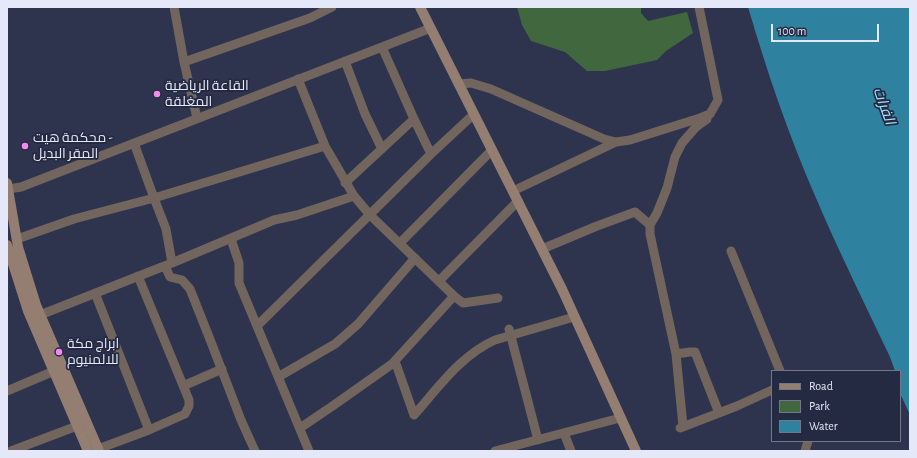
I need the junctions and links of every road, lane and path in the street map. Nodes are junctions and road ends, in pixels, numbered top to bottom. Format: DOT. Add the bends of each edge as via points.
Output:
graph roads {
  1 [pos="174,7"];
  2 [pos="332,7"];
  3 [pos="420,7"];
  4 [pos="698,7"];
  5 [pos="431,28"];
  6 [pos="382,47"];
  7 [pos="345,61"];
  8 [pos="184,62"];
  9 [pos="298,79"];
  10 [pos="459,84"];
  11 [pos="474,114"];
  12 [pos="710,114"];
  13 [pos="197,118"];
  14 [pos="414,120"];
  15 [pos="616,142"];
  16 [pos="134,143"];
  17 [pos="326,146"];
  18 [pos="382,149"];
  19 [pos="492,150"];
  20 [pos="431,154"];
  21 [pos="345,183"];
  22 [pos="8,186"];
  23 [pos="512,191"];
  24 [pos="354,196"];
  25 [pos="154,198"];
  26 [pos="518,200"];
  27 [pos="370,215"];
  28 [pos="650,225"];
  29 [pos="17,239"];
  30 [pos="231,239"];
  31 [pos="400,243"];
  32 [pos="7,244"];
  33 [pos="542,249"];
  34 [pos="731,251"];
  35 [pos="415,258"];
  36 [pos="168,264"];
  37 [pos="138,276"];
  38 [pos="439,281"];
  39 [pos="95,293"];
  40 [pos="454,296"];
  41 [pos="498,298"];
  42 [pos="40,315"];
  43 [pos="574,317"];
  44 [pos="257,326"];
  45 [pos="510,332"];
  46 [pos="51,351"];
  47 [pos="676,354"];
  48 [pos="395,361"];
  49 [pos="222,369"];
  50 [pos="780,370"];
  51 [pos="54,371"];
  52 [pos="278,377"];
  53 [pos="183,386"];
  54 [pos="771,390"];
  55 [pos="7,391"];
  56 [pos="720,413"];
  57 [pos="620,418"];
  58 [pos="78,426"];
  59 [pos="300,428"];
  60 [pos="149,430"];
  61 [pos="564,433"];
  62 [pos="538,440"];
  63 [pos="7,443"];
  64 [pos="509,449"];
  65 [pos="99,450"];
  66 [pos="11,451"];
  67 [pos="88,451"];
  68 [pos="254,451"];
  69 [pos="309,451"];
  70 [pos="495,451"];
  71 [pos="571,451"];
  72 [pos="636,451"];
  1 -- 8 [label="street"];
  2 -- 8 [label="street" via="310,18"];
  3 -- 5 [label="street"];
  4 -- 12 [label="street" via="718,100"];
  5 -- 6 [label="street"];
  5 -- 10 [label="street"];
  6 -- 7 [label="street"];
  6 -- 14 [label="street"];
  7 -- 9 [label="street"];
  7 -- 18 [label="street" via="365,114"];
  8 -- 13 [label="street"];
  9 -- 13 [label="street"];
  9 -- 17 [label="street"];
  10 -- 11 [label="street"];
  10 -- 15 [label="street" via="471,83 492,89"];
  11 -- 19 [label="street"];
  11 -- 20 [label="street"];
  12 -- 15 [label="street" via="630,140"];
  12 -- 28 [label="street" via="682,143 675,157 667,188"];
  13 -- 16 [label="street"];
  14 -- 18 [label="street"];
  14 -- 20 [label="street"];
  15 -- 23 [label="street"];
  16 -- 22 [label="street" via="21,187"];
  16 -- 25 [label="street"];
  17 -- 21 [label="street"];
  17 -- 25 [label="street"];
  18 -- 21 [label="street"];
  19 -- 23 [label="street"];
  19 -- 31 [label="street"];
  20 -- 27 [label="street"];
  21 -- 24 [label="street"];
  22 -- 29 [label="street"];
  23 -- 26 [label="street"];
  24 -- 27 [label="street"];
  24 -- 30 [label="street" via="274,220"];
  25 -- 29 [label="street" via="74,219"];
  25 -- 36 [label="street" via="166,229"];
  26 -- 33 [label="street"];
  26 -- 38 [label="street"];
  27 -- 31 [label="street"];
  27 -- 44 [label="street"];
  28 -- 33 [label="street" via="636,212"];
  28 -- 47 [label="street"];
  29 -- 42 [label="street"];
  30 -- 36 [label="street"];
  30 -- 44 [label="street" via="239,263 239,283"];
  31 -- 35 [label="street"];
  32 -- 46 [label="street" via="28,311"];
  33 -- 43 [label="street"];
  34 -- 50 [label="street"];
  35 -- 38 [label="street"];
  35 -- 52 [label="street" via="358,324 335,344"];
  36 -- 37 [label="street"];
  36 -- 49 [label="street" via="170,277 182,280 190,289"];
  37 -- 39 [label="street"];
  37 -- 53 [label="street"];
  38 -- 40 [label="street"];
  39 -- 42 [label="street"];
  39 -- 60 [label="street"];
  40 -- 41 [label="street" via="463,303"];
  40 -- 48 [label="street"];
  42 -- 46 [label="street"];
  43 -- 45 [label="street"];
  43 -- 57 [label="street"];
  44 -- 52 [label="street"];
  45 -- 48 [label="street" via="484,345 460,364 414,415"];
  45 -- 62 [label="street"];
  46 -- 51 [label="street"];
  46 -- 65 [label="street"];
  47 -- 56 [label="street" via="695,352"];
  47 -- 56 [label="street" via="681,427"];
  48 -- 59 [label="street"];
  49 -- 53 [label="street"];
  49 -- 68 [label="street"];
  51 -- 55 [label="street"];
  51 -- 58 [label="street"];
  52 -- 59 [label="street"];
  53 -- 60 [label="street" via="189,400 185,414"];
  54 -- 56 [label="street"];
  57 -- 61 [label="street"];
  57 -- 72 [label="street"];
  58 -- 66 [label="street"];
  58 -- 67 [label="street"];
  59 -- 69 [label="street"];
  60 -- 65 [label="street"];
  61 -- 62 [label="street"];
  61 -- 71 [label="street"];
  62 -- 64 [label="street"];
  63 -- 66 [label="street"];
  64 -- 70 [label="street"];
}
